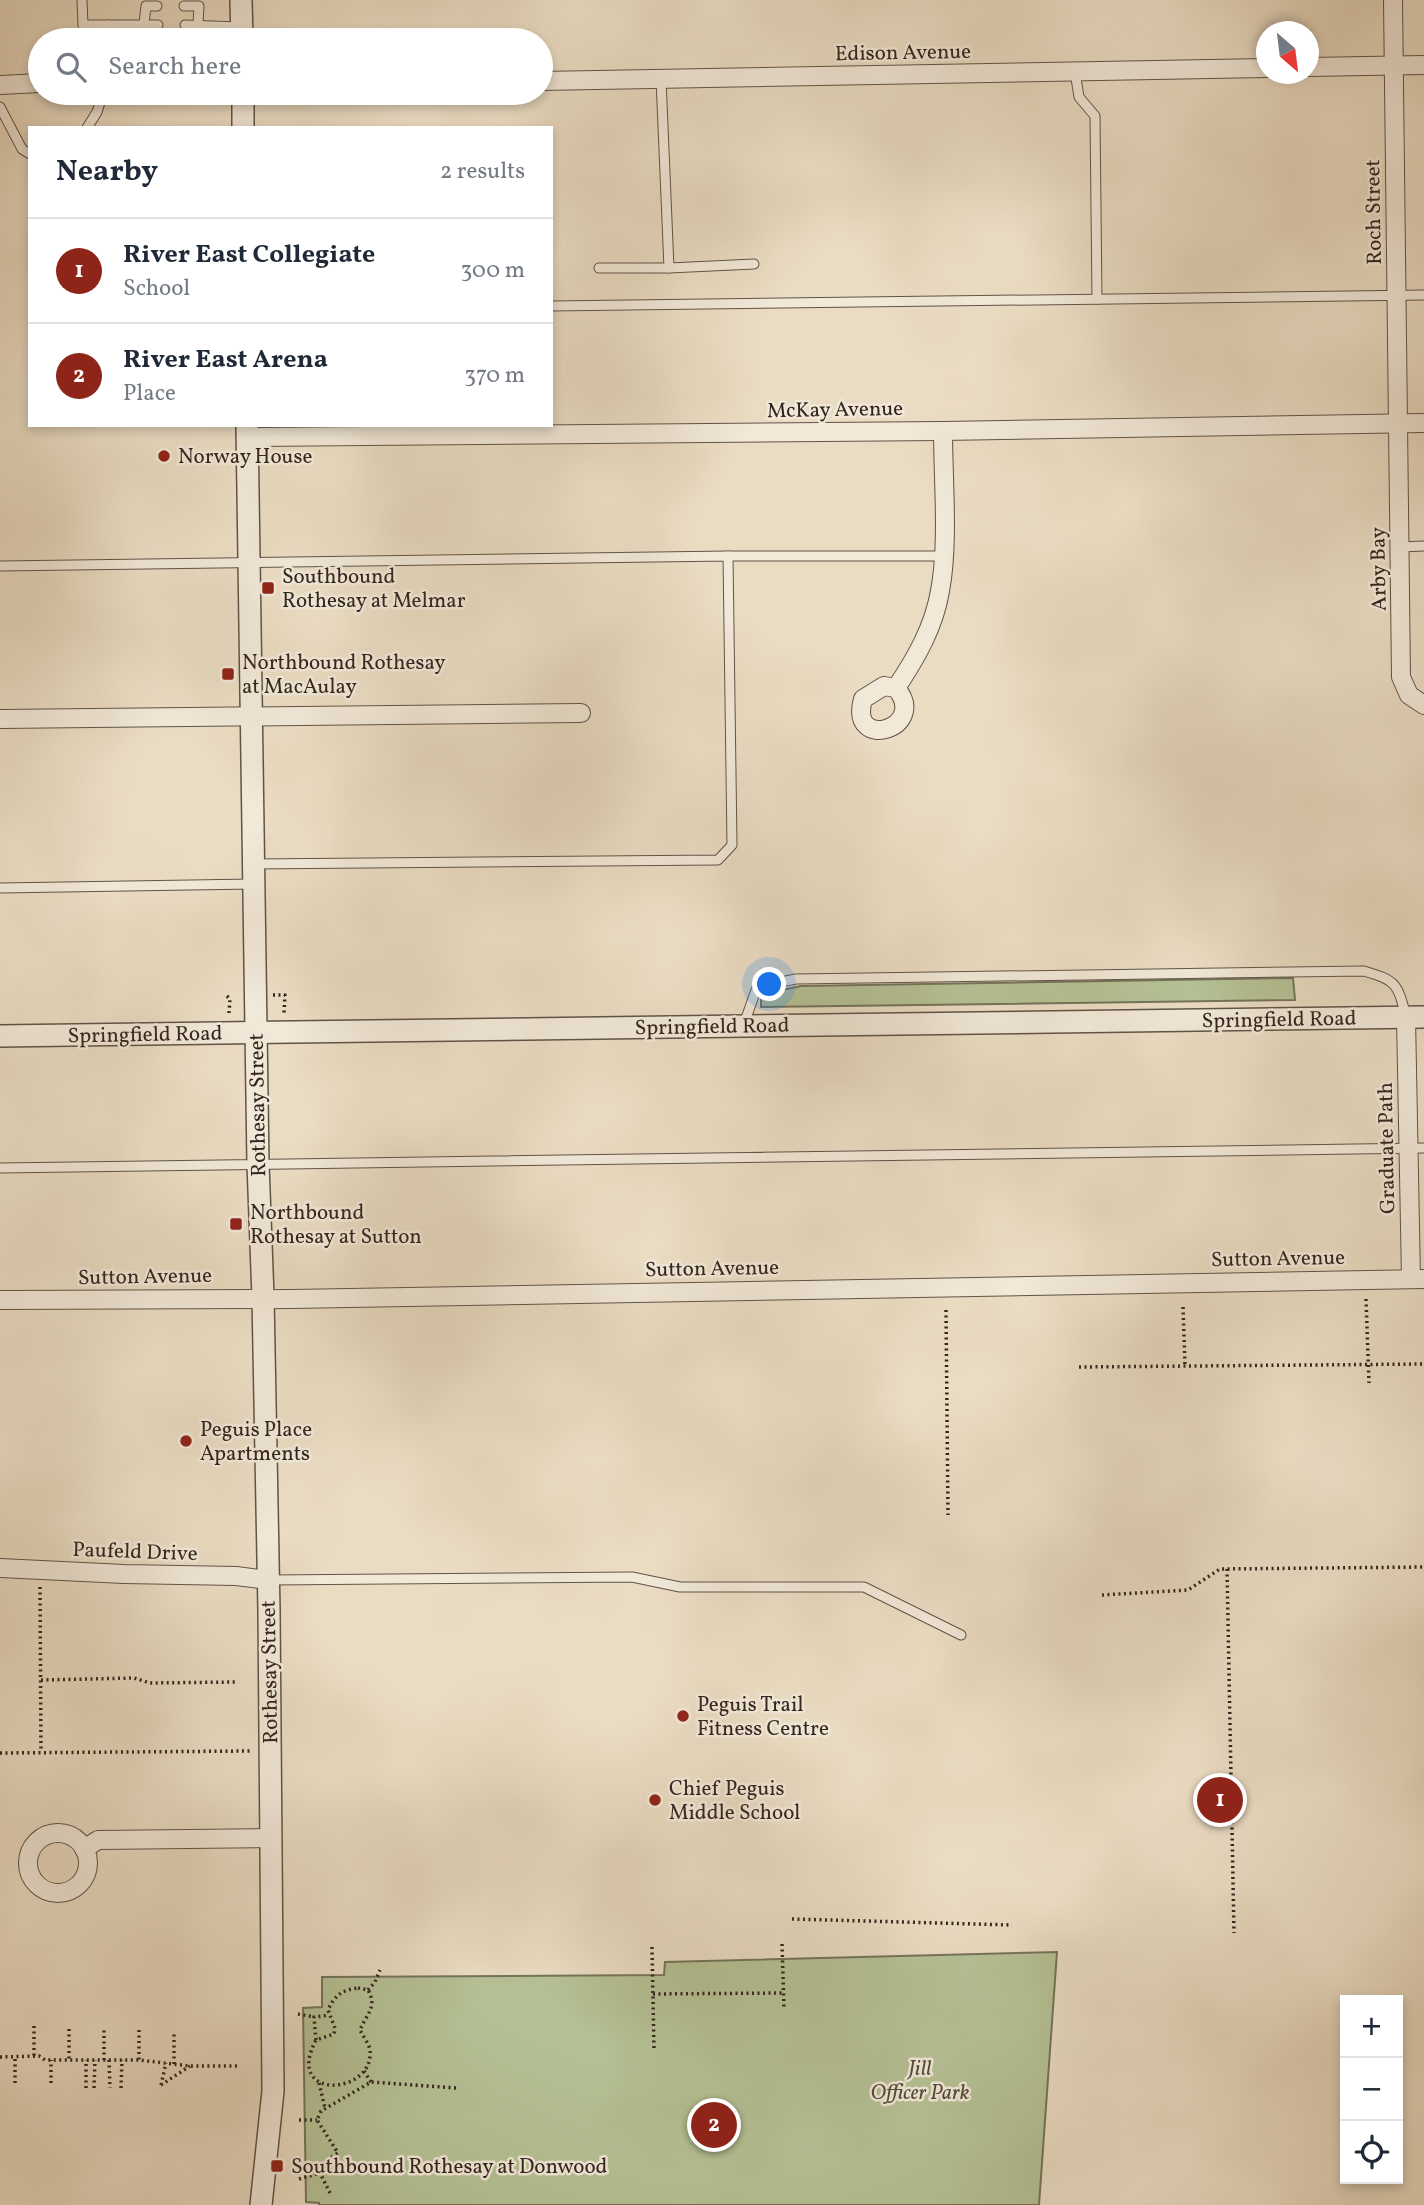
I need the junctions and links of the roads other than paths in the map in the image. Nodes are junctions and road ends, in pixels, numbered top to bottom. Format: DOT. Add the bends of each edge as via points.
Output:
graph roads {
  1 [pos="82,0"];
  2 [pos="242,0"];
  3 [pos="1393,0"];
  4 [pos="199,3"];
  5 [pos="157,6"];
  6 [pos="184,6"];
  7 [pos="144,24"];
  8 [pos="158,24"];
  9 [pos="108,25"];
  10 [pos="185,25"];
  11 [pos="199,26"];
  12 [pos="145,28"];
  13 [pos="210,28"];
  14 [pos="242,28"];
  15 [pos="1424,65"];
  16 [pos="1394,66"];
  17 [pos="1319,67"];
  18 [pos="1256,68"];
  19 [pos="1075,72"];
  20 [pos="661,79"];
  21 [pos="553,81"];
  22 [pos="28,84"];
  23 [pos="0,85"];
  24 [pos="99,105"];
  25 [pos="243,105"];
  26 [pos="0,107"];
  27 [pos="88,126"];
  28 [pos="243,126"];
  29 [pos="28,153"];
  30 [pos="754,264"];
  31 [pos="599,268"];
  32 [pos="669,268"];
  33 [pos="1424,295"];
  34 [pos="1397,296"];
  35 [pos="1097,299"];
  36 [pos="553,306"];
  37 [pos="1424,422"];
  38 [pos="1398,423"];
  39 [pos="247,431"];
  40 [pos="943,431"];
  41 [pos="1424,546"];
  42 [pos="1400,547"];
  43 [pos="728,556"];
  44 [pos="944,556"];
  45 [pos="250,562"];
  46 [pos="0,566"];
  47 [pos="896,688"];
  48 [pos="1424,705"];
  49 [pos="582,713"];
  50 [pos="251,716"];
  51 [pos="0,719"];
  52 [pos="254,874"];
  53 [pos="0,888"];
  54 [pos="1415,1017"];
  55 [pos="744,1026"];
  56 [pos="256,1033"];
  57 [pos="0,1036"];
  58 [pos="1416,1148"];
  59 [pos="258,1164"];
  60 [pos="0,1168"];
  61 [pos="1417,1279"];
  62 [pos="263,1297"];
  63 [pos="0,1300"];
  64 [pos="0,1568"];
  65 [pos="268,1580"];
  66 [pos="961,1635"];
  67 [pos="270,1838"];
  68 [pos="84,1849"];
  69 [pos="261,2205"];
  1 -- 9 [label="lane" via="83,25"];
  2 -- 14 [label="street"];
  3 -- 16 [label="street, Roch Street"];
  4 -- 6 [label="lane"];
  4 -- 11 [label="lane"];
  5 -- 7 [label="lane" via="146,6"];
  7 -- 8 [label="lane"];
  7 -- 9 [label="lane"];
  7 -- 12 [label="lane"];
  10 -- 11 [label="lane"];
  11 -- 13 [label="lane"];
  15 -- 16 [label="street"];
  16 -- 17 [label="street"];
  16 -- 34 [label="street, Roch Street"];
  18 -- 19 [label="street, Edison Avenue"];
  19 -- 20 [label="street, Edison Avenue"];
  19 -- 35 [label="lane" via="1079,97 1095,116"];
  20 -- 21 [label="street, Edison Avenue"];
  20 -- 32 [label="lane"];
  22 -- 23 [label="street"];
  24 -- 27 [label="lane"];
  25 -- 28 [label="street"];
  26 -- 29 [label="lane"];
  30 -- 32 [label="lane"];
  31 -- 32 [label="lane"];
  33 -- 34 [label="lane"];
  34 -- 35 [label="lane"];
  34 -- 38 [label="street, Roch Street"];
  35 -- 36 [label="lane"];
  37 -- 38 [label="street, McKay Avenue"];
  38 -- 40 [label="street, McKay Avenue"];
  38 -- 42 [label="street, Arby Bay"];
  39 -- 40 [label="street, McKay Avenue"];
  39 -- 45 [label="street, Rothesay Street"];
  40 -- 44 [label="street"];
  41 -- 42 [label="lane"];
  42 -- 48 [label="street, Arby Bay" via="1401,677 1409,695"];
  43 -- 44 [label="lane"];
  43 -- 45 [label="lane"];
  43 -- 52 [label="lane" via="732,845 718,860"];
  44 -- 47 [label="street" via="936,609 914,661"];
  45 -- 46 [label="lane"];
  45 -- 50 [label="street, Rothesay Street"];
  49 -- 50 [label="street"];
  50 -- 51 [label="street"];
  50 -- 52 [label="street, Rothesay Street"];
  52 -- 53 [label="lane"];
  52 -- 56 [label="street, Rothesay Street"];
  54 -- 55 [label="street, Springfield Road"];
  54 -- 55 [label="lane" via="1390,979 1364,971 1267,972 796,979 756,990"];
  54 -- 58 [label="street, Graduate Path"];
  55 -- 56 [label="street, Springfield Road"];
  56 -- 57 [label="street, Springfield Road"];
  56 -- 59 [label="street, Rothesay Street"];
  58 -- 59 [label="lane"];
  58 -- 61 [label="street, Graduate Path"];
  59 -- 60 [label="lane"];
  59 -- 62 [label="street, Rothesay Street"];
  61 -- 62 [label="street, Sutton Avenue"];
  62 -- 63 [label="street, Sutton Avenue"];
  62 -- 65 [label="street, Rothesay Street"];
  64 -- 65 [label="street, Paufeld Drive"];
  65 -- 66 [label="lane" via="632,1577 680,1587 864,1587"];
  65 -- 67 [label="street, Rothesay Street"];
  67 -- 68 [label="street" via="98,1840"];
  67 -- 69 [label="street, Rothesay Street" via="272,2091"];
}
